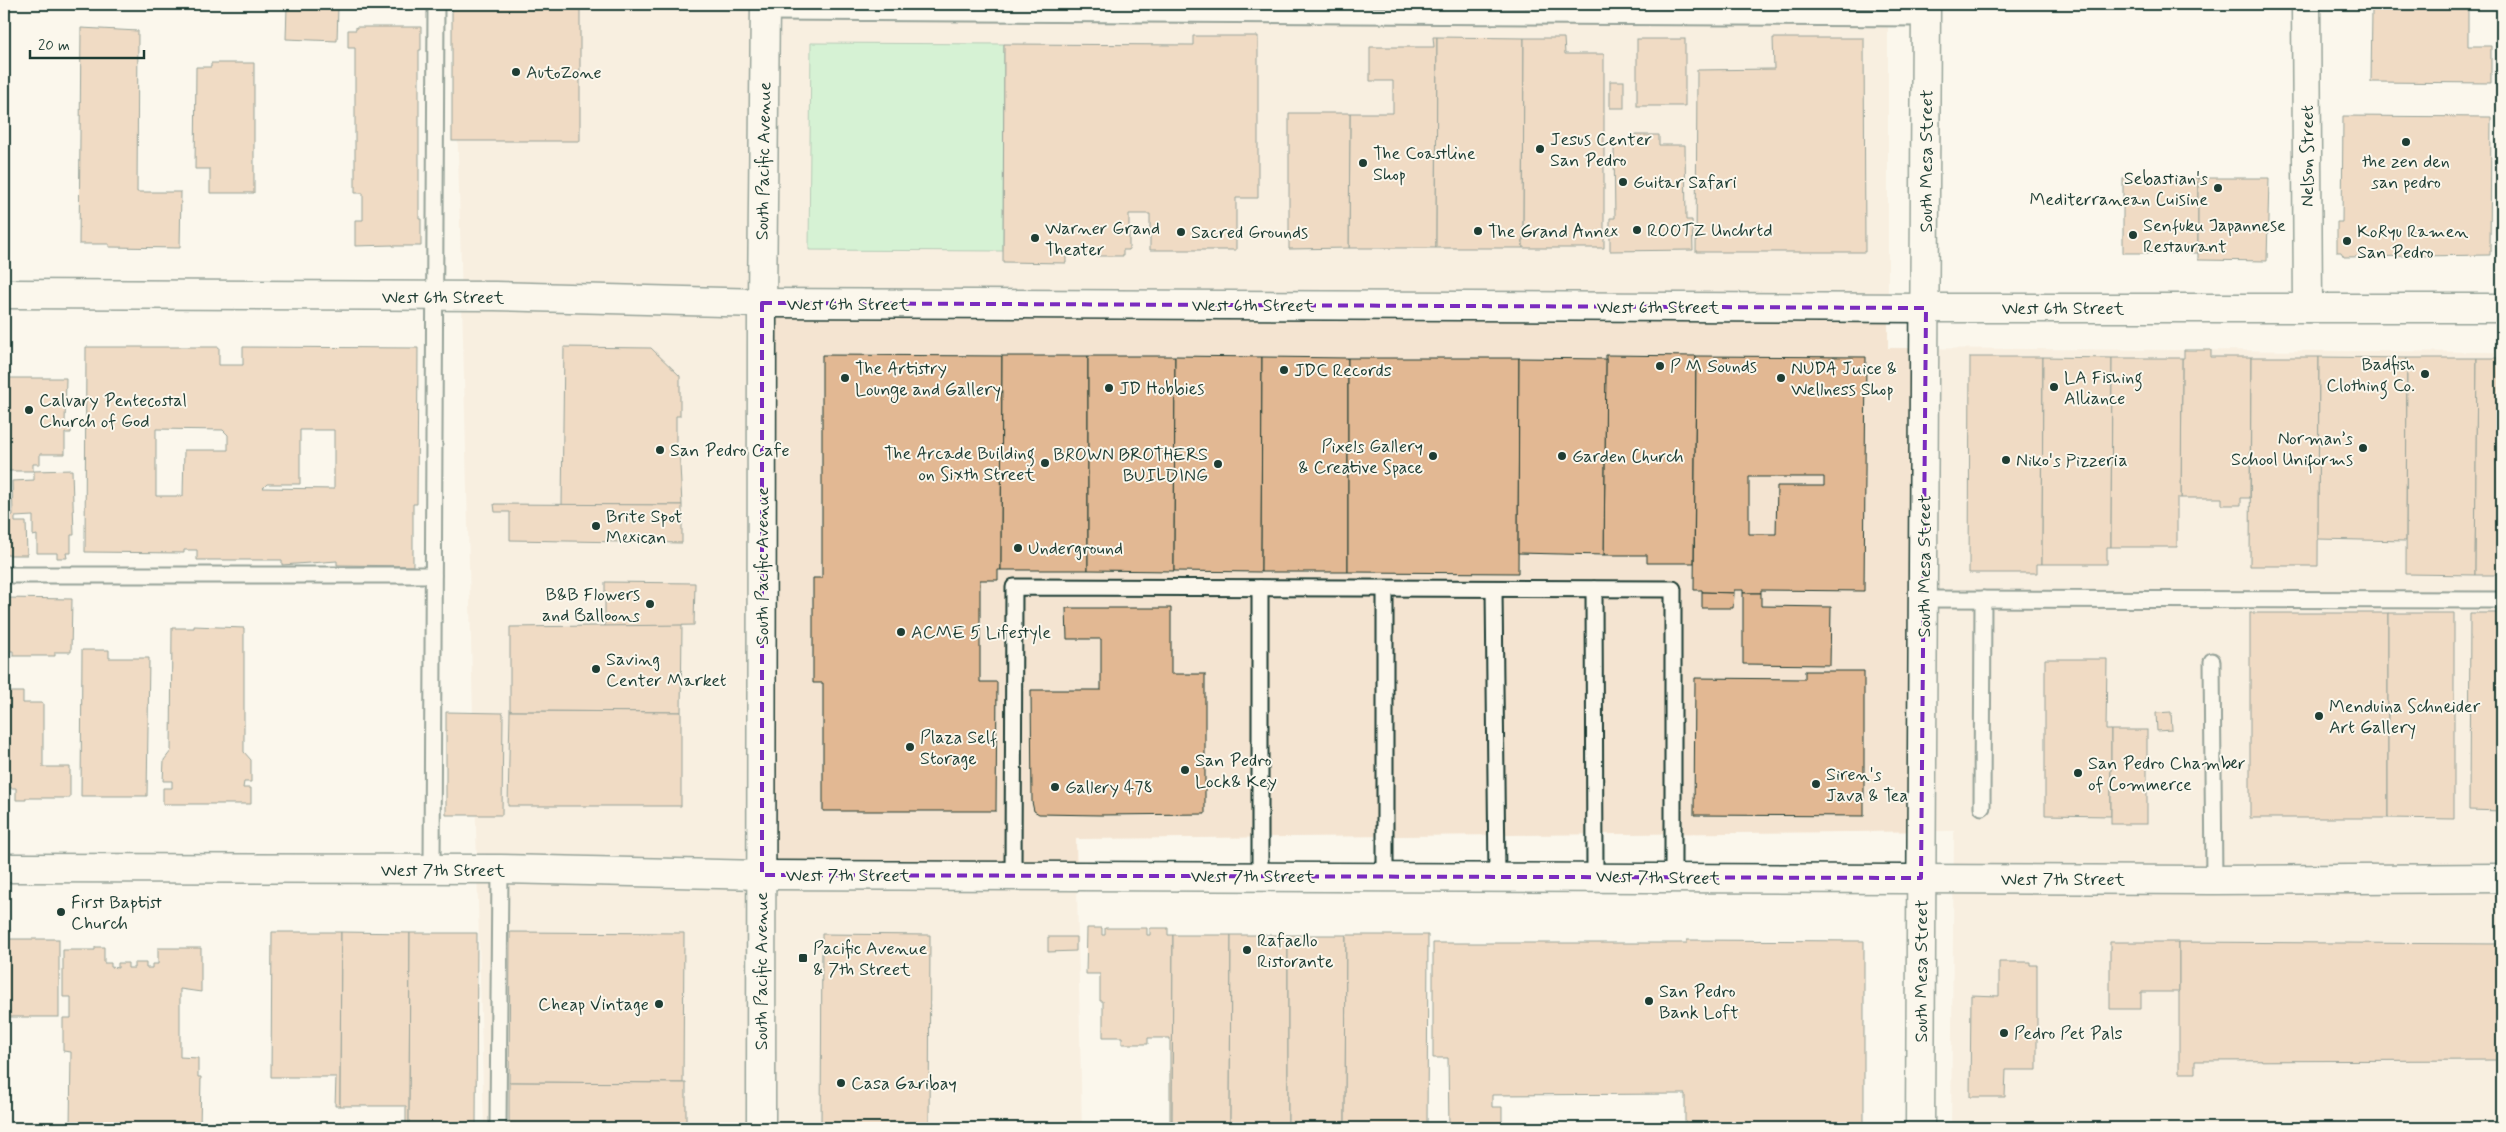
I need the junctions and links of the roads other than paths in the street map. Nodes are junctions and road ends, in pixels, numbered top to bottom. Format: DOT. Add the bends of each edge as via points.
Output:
graph roads {
  1 [pos="436,4"];
  2 [pos="2306,4"];
  3 [pos="765,8"];
  4 [pos="1926,11"];
  5 [pos="4,294"];
  6 [pos="434,297"];
  7 [pos="762,303"];
  8 [pos="1926,308"];
  9 [pos="2308,308"];
  10 [pos="2502,308"];
  11 [pos="4,575"];
  12 [pos="433,575"];
  13 [pos="1260,588"];
  14 [pos="1385,589"];
  15 [pos="1494,589"];
  16 [pos="1594,589"];
  17 [pos="1924,599"];
  18 [pos="1983,599"];
  19 [pos="2502,600"];
  20 [pos="2212,661"];
  21 [pos="1982,807"];
  22 [pos="4,868"];
  23 [pos="432,870"];
  24 [pos="500,870"];
  25 [pos="762,874"];
  26 [pos="1012,876"];
  27 [pos="1260,876"];
  28 [pos="1385,876"];
  29 [pos="1497,876"];
  30 [pos="1595,876"];
  31 [pos="1673,878"];
  32 [pos="1921,878"];
  33 [pos="2502,878"];
  34 [pos="2214,880"];
  35 [pos="498,1128"];
  36 [pos="760,1128"];
  37 [pos="1920,1128"];
  1 -- 6 [label="lane"];
  2 -- 9 [label="street, Nelson Street"];
  3 -- 4 [label="lane"];
  3 -- 7 [label="street, South Pacific Avenue"];
  4 -- 8 [label="street, South Mesa Street"];
  5 -- 6 [label="street, West 6th Street"];
  6 -- 7 [label="street, West 6th Street"];
  6 -- 12 [label="lane"];
  7 -- 8 [label="street, West 6th Street"];
  7 -- 25 [label="street, South Pacific Avenue"];
  8 -- 9 [label="street, West 6th Street"];
  8 -- 17 [label="street, South Mesa Street"];
  9 -- 10 [label="street, West 6th Street"];
  11 -- 12 [label="lane"];
  12 -- 23 [label="lane"];
  13 -- 14 [label="lane"];
  13 -- 26 [label="lane" via="1014,587"];
  13 -- 27 [label="lane"];
  14 -- 15 [label="lane"];
  14 -- 28 [label="lane"];
  15 -- 16 [label="lane"];
  15 -- 29 [label="lane"];
  16 -- 30 [label="lane"];
  16 -- 31 [label="lane" via="1673,589"];
  17 -- 18 [label="lane"];
  17 -- 32 [label="street, South Mesa Street"];
  18 -- 19 [label="lane"];
  18 -- 21 [label="lane"];
  20 -- 34 [label="lane"];
  22 -- 23 [label="street, West 7th Street"];
  23 -- 24 [label="street, West 7th Street"];
  24 -- 25 [label="street, West 7th Street"];
  24 -- 35 [label="lane"];
  25 -- 26 [label="street, West 7th Street"];
  25 -- 36 [label="street, South Pacific Avenue"];
  26 -- 27 [label="street, West 7th Street"];
  27 -- 28 [label="street, West 7th Street"];
  28 -- 29 [label="street, West 7th Street"];
  29 -- 30 [label="street, West 7th Street"];
  30 -- 31 [label="street, West 7th Street"];
  31 -- 32 [label="street, West 7th Street"];
  32 -- 34 [label="street, West 7th Street"];
  32 -- 37 [label="street, South Mesa Street"];
  33 -- 34 [label="street, West 7th Street"];
}
